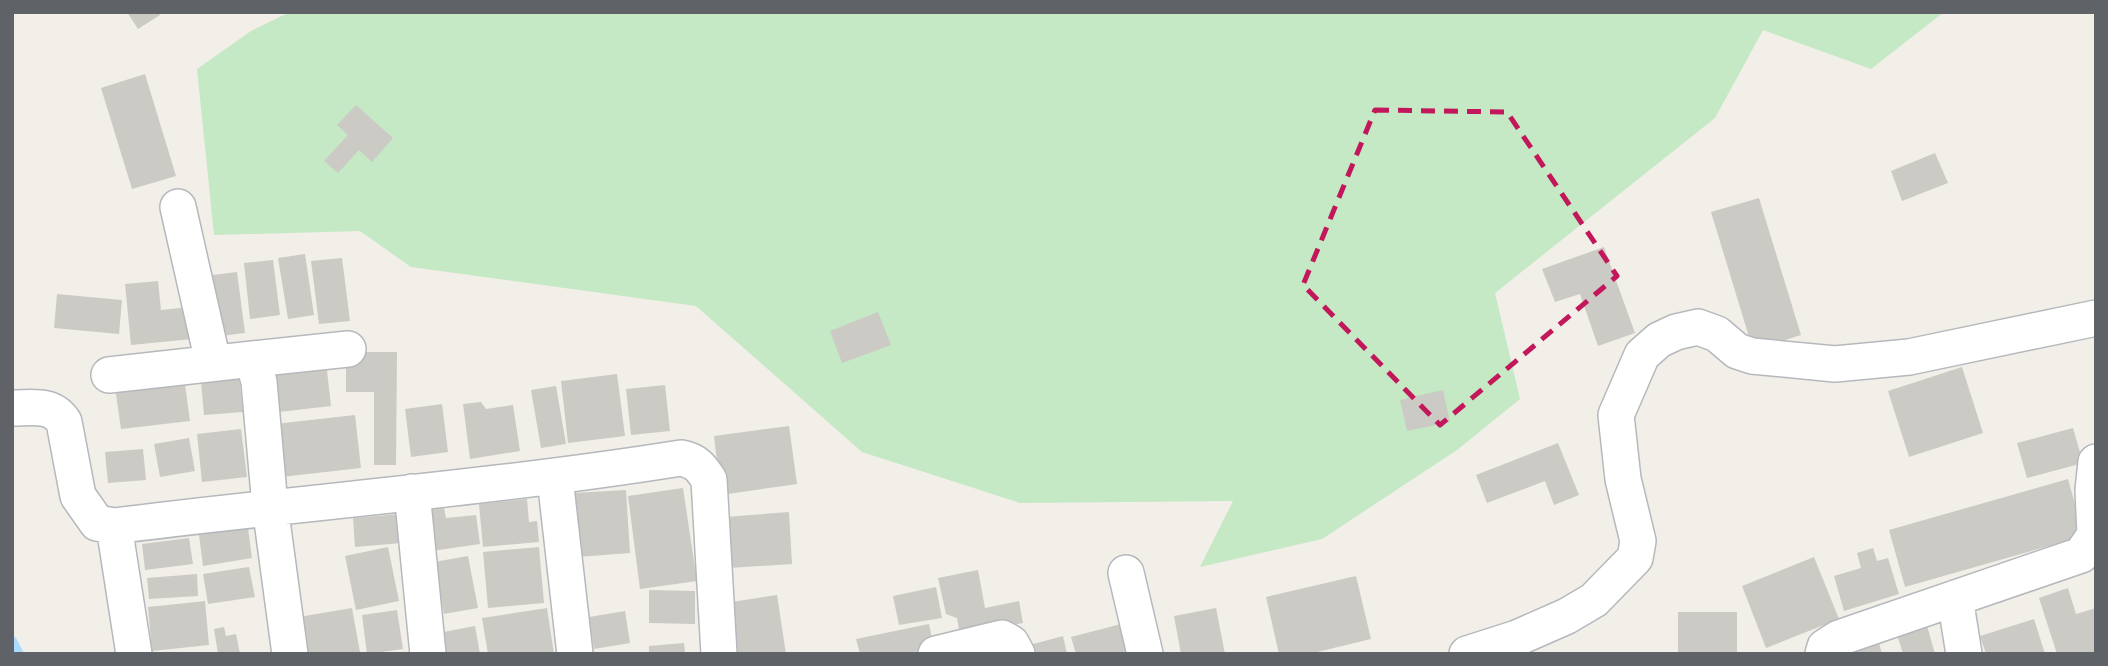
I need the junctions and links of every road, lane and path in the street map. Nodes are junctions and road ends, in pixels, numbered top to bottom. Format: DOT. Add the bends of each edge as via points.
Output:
graph roads {
  1 [pos="178,207"];
  2 [pos="2096,317"];
  3 [pos="348,349"];
  4 [pos="253,359"];
  5 [pos="213,362"];
  6 [pos="109,374"];
  7 [pos="12,408"];
  8 [pos="2096,462"];
  9 [pos="555,478"];
  10 [pos="411,492"];
  11 [pos="270,506"];
  12 [pos="114,526"];
  13 [pos="1126,573"];
  14 [pos="1955,598"];
  15 [pos="134,654"];
  16 [pos="290,654"];
  17 [pos="428,654"];
  18 [pos="575,654"];
  19 [pos="719,654"];
  20 [pos="936,654"];
  21 [pos="1017,654"];
  22 [pos="1145,654"];
  23 [pos="1467,654"];
  24 [pos="1823,654"];
  25 [pos="1964,654"];
  1 -- 5 [label="street"];
  2 -- 23 [label="street" via="1909,357 1835,364 1752,356 1698,327 1659,340 1642,355 1616,415 1623,478 1638,541 1635,558 1594,600 1567,616"];
  3 -- 4 [label="street"];
  4 -- 5 [label="street"];
  4 -- 11 [label="street"];
  5 -- 6 [label="street"];
  7 -- 12 [label="street" via="51,408 59,413 78,496 97,523"];
  8 -- 14 [label="street" via="2092,490 2095,535 2081,555"];
  9 -- 10 [label="street"];
  9 -- 18 [label="street"];
  9 -- 19 [label="street" via="681,458 702,468 709,480"];
  10 -- 11 [label="street"];
  10 -- 17 [label="street"];
  11 -- 12 [label="street"];
  11 -- 16 [label="street"];
  12 -- 15 [label="street"];
  13 -- 22 [label="street"];
  14 -- 24 [label="street" via="1839,638 1825,647"];
  14 -- 25 [label="street"];
  20 -- 21 [label="street" via="1002,638"];
}
